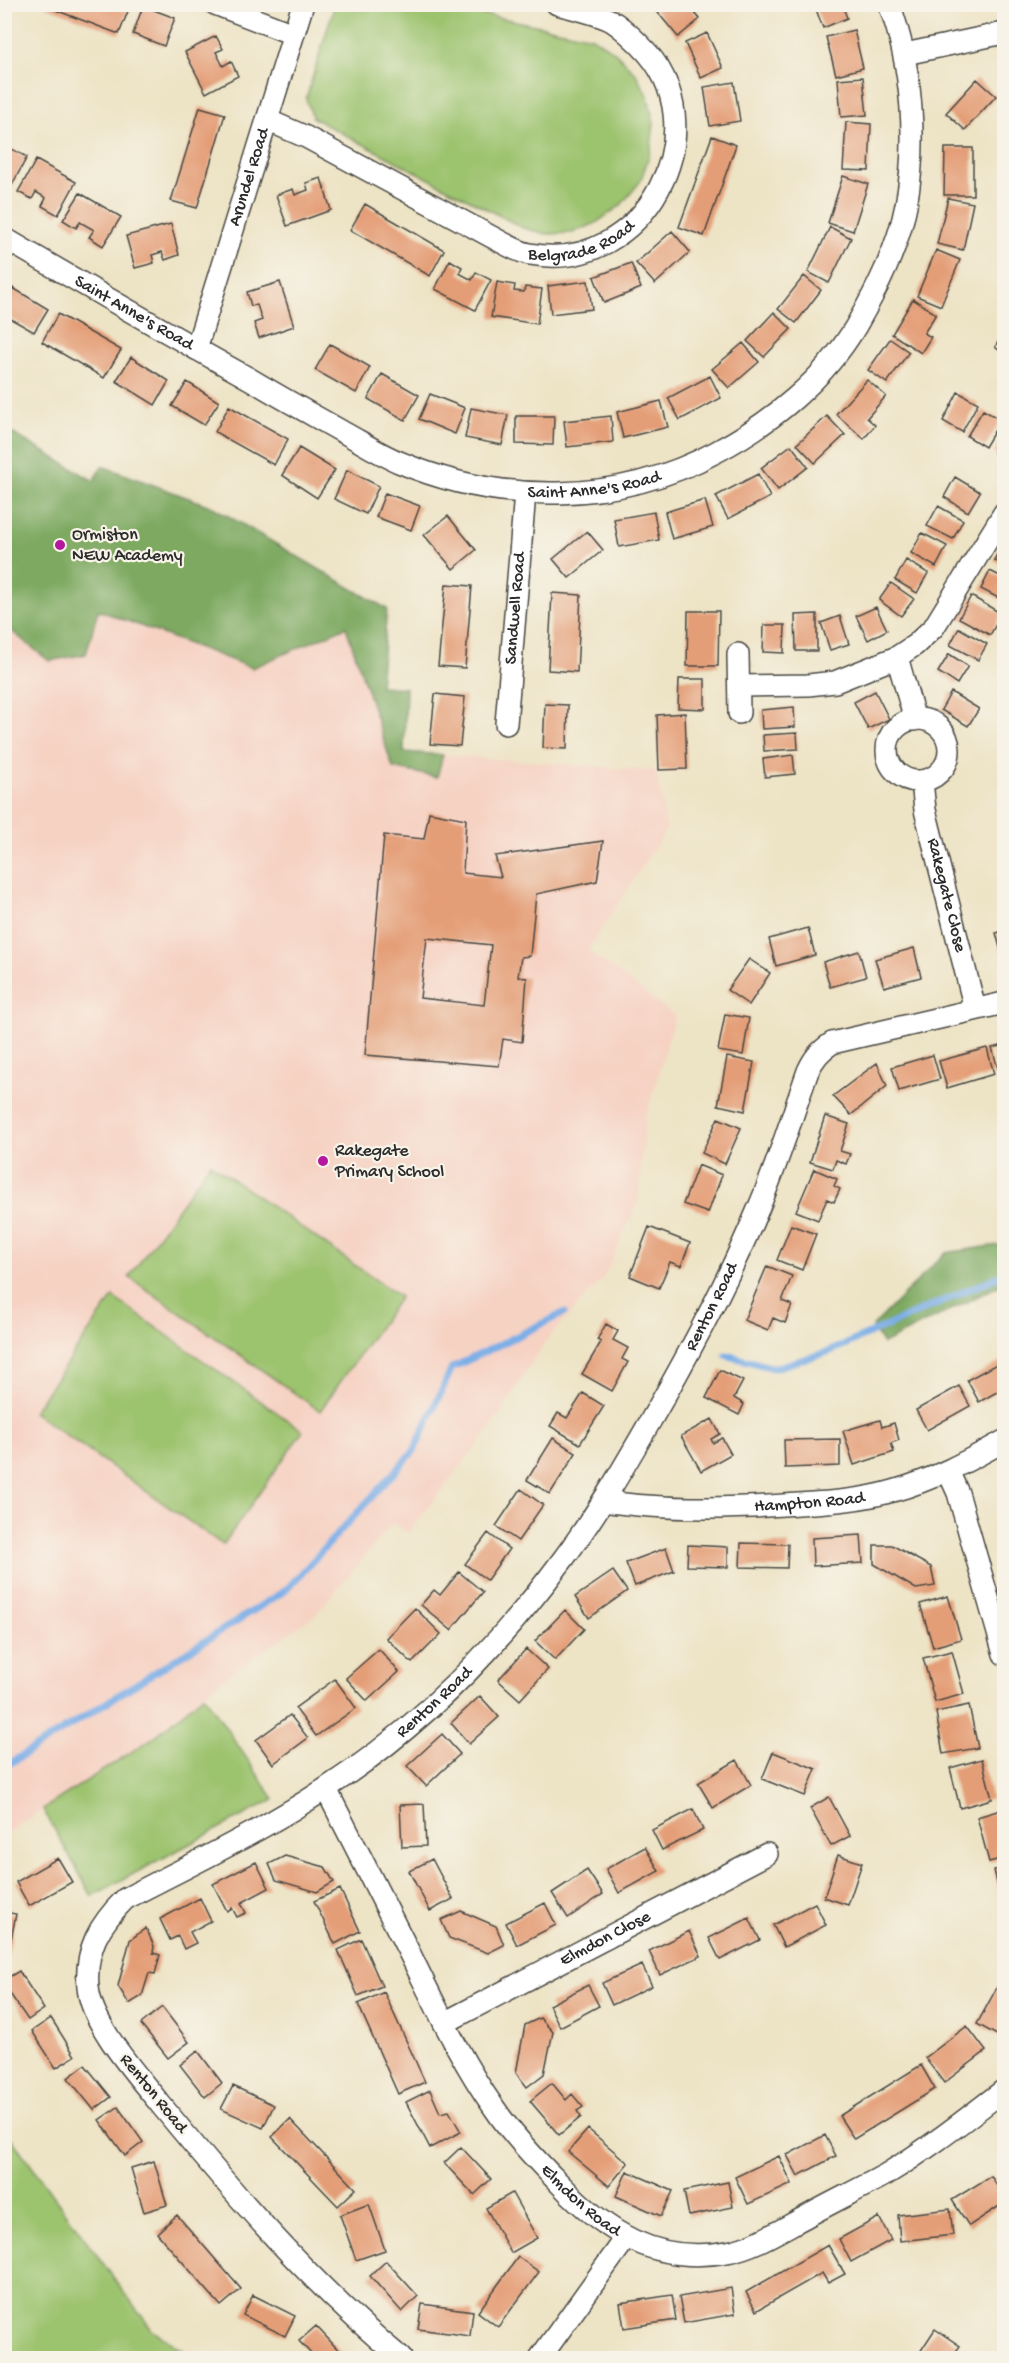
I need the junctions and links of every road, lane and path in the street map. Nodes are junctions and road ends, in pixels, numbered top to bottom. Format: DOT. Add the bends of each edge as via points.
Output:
graph roads {
  1 [pos="215,4"];
  2 [pos="303,4"];
  3 [pos="557,4"];
  4 [pos="889,4"];
  5 [pos="1005,33"];
  6 [pos="293,34"];
  7 [pos="905,54"];
  8 [pos="267,120"];
  9 [pos="4,238"];
  10 [pos="196,349"];
  11 [pos="525,493"];
  12 [pos="1005,513"];
  13 [pos="738,654"];
  14 [pos="897,657"];
  15 [pos="740,686"];
  16 [pos="739,713"];
  17 [pos="915,720"];
  18 [pos="506,724"];
  19 [pos="922,781"];
  20 [pos="1005,1003"];
  21 [pos="975,1009"];
  22 [pos="1005,1441"];
  23 [pos="948,1472"];
  24 [pos="603,1500"];
  25 [pos="1005,1654"];
  26 [pos="326,1789"];
  27 [pos="766,1854"];
  28 [pos="444,2023"];
  29 [pos="1005,2090"];
  30 [pos="626,2238"];
  31 [pos="401,2358"];
  32 [pos="540,2358"];
  1 -- 6 [label="street"];
  2 -- 6 [label="street, Arundel Road"];
  3 -- 8 [label="street, Belgrade Road" via="612,21 635,40 653,57 674,108 675,139 668,172 654,200 636,222 602,245 571,255 528,254 297,132"];
  4 -- 7 [label="street, Saint Anne's Road"];
  5 -- 7 [label="street"];
  6 -- 8 [label="street, Arundel Road"];
  7 -- 11 [label="street, Saint Anne's Road" via="911,109 906,206 878,288 850,335 813,380 776,415 688,467 597,492"];
  8 -- 10 [label="street, Arundel Road"];
  9 -- 10 [label="street, Saint Anne's Road"];
  10 -- 11 [label="street, Saint Anne's Road" via="396,461 470,485"];
  11 -- 18 [label="street, Sandwell Road"];
  12 -- 14 [label="street" via="934,627"];
  13 -- 15 [label="street"];
  14 -- 15 [label="street" via="835,682"];
  14 -- 17 [label="street"];
  15 -- 16 [label="street"];
  17 -- 19 [label="street" via="933,723 946,737 949,747 949,756 939,773"];
  17 -- 19 [label="street" via="892,734 889,761 902,777"];
  19 -- 21 [label="street, Rakegate Close" via="925,810"];
  20 -- 21 [label="street, Renton Road"];
  21 -- 24 [label="street, Renton Road" via="832,1043 813,1059 737,1258 700,1335"];
  22 -- 23 [label="street, Hampton Road"];
  23 -- 24 [label="street, Hampton Road" via="852,1500 742,1508 629,1505"];
  23 -- 25 [label="street"];
  24 -- 26 [label="street, Renton Road" via="565,1557 469,1669 423,1713"];
  26 -- 28 [label="street, Elmdon Road"];
  26 -- 31 [label="street, Renton Road" via="125,1899 106,1917 94,1939 88,1962 88,1989 98,2018 120,2054 201,2154 308,2272"];
  27 -- 28 [label="street, Elmdon Close"];
  28 -- 30 [label="street, Elmdon Road" via="513,2134 573,2198"];
  29 -- 30 [label="street, Elmdon Road" via="885,2174 770,2236 730,2252 675,2254"];
  30 -- 32 [label="street"];
}
